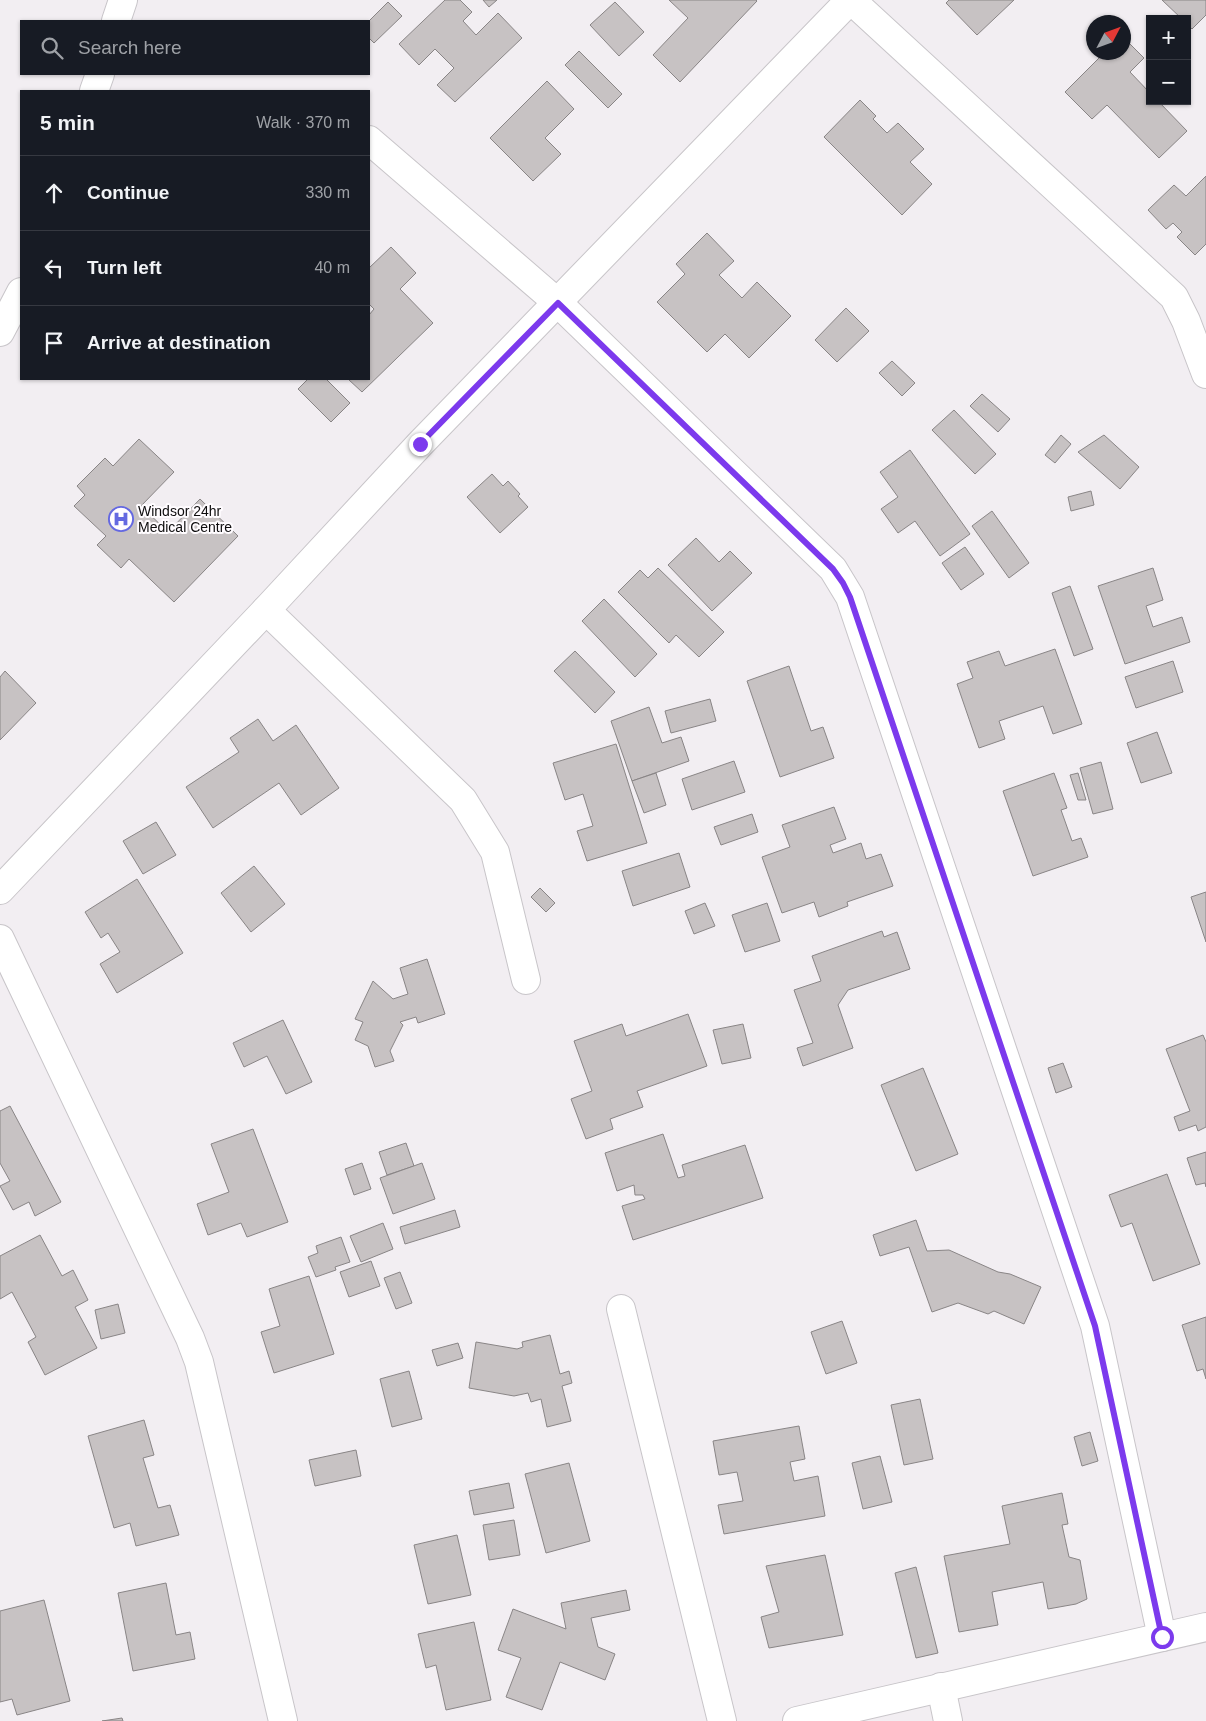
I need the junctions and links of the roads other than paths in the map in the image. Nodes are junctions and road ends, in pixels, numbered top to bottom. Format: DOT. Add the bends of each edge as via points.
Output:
graph roads {
  1 [pos="123,0"];
  2 [pos="851,0"];
  3 [pos="116,20"];
  4 [pos="100,75"];
  5 [pos="94,90"];
  6 [pos="370,141"];
  7 [pos="20,294"];
  8 [pos="558,303"];
  9 [pos="0,332"];
  10 [pos="1206,374"];
  11 [pos="266,610"];
  12 [pos="0,890"];
  13 [pos="0,939"];
  14 [pos="526,980"];
  15 [pos="621,1309"];
  16 [pos="1206,1627"];
  17 [pos="1162,1637"];
  18 [pos="941,1688"];
  19 [pos="283,1721"];
  20 [pos="722,1721"];
  21 [pos="797,1721"];
  22 [pos="948,1721"];
  1 -- 3 [label="street"];
  2 -- 8 [label="street"];
  2 -- 10 [label="street" via="1174,297"];
  4 -- 5 [label="street"];
  6 -- 8 [label="street"];
  7 -- 9 [label="street"];
  8 -- 11 [label="street" via="420,444"];
  8 -- 17 [label="street" via="833,569 850,597 1095,1326"];
  11 -- 12 [label="street"];
  11 -- 14 [label="street" via="463,800 495,852"];
  13 -- 19 [label="street" via="199,1362"];
  15 -- 20 [label="street"];
  16 -- 17 [label="street"];
  17 -- 18 [label="street"];
  18 -- 21 [label="street"];
  18 -- 22 [label="street"];
}
